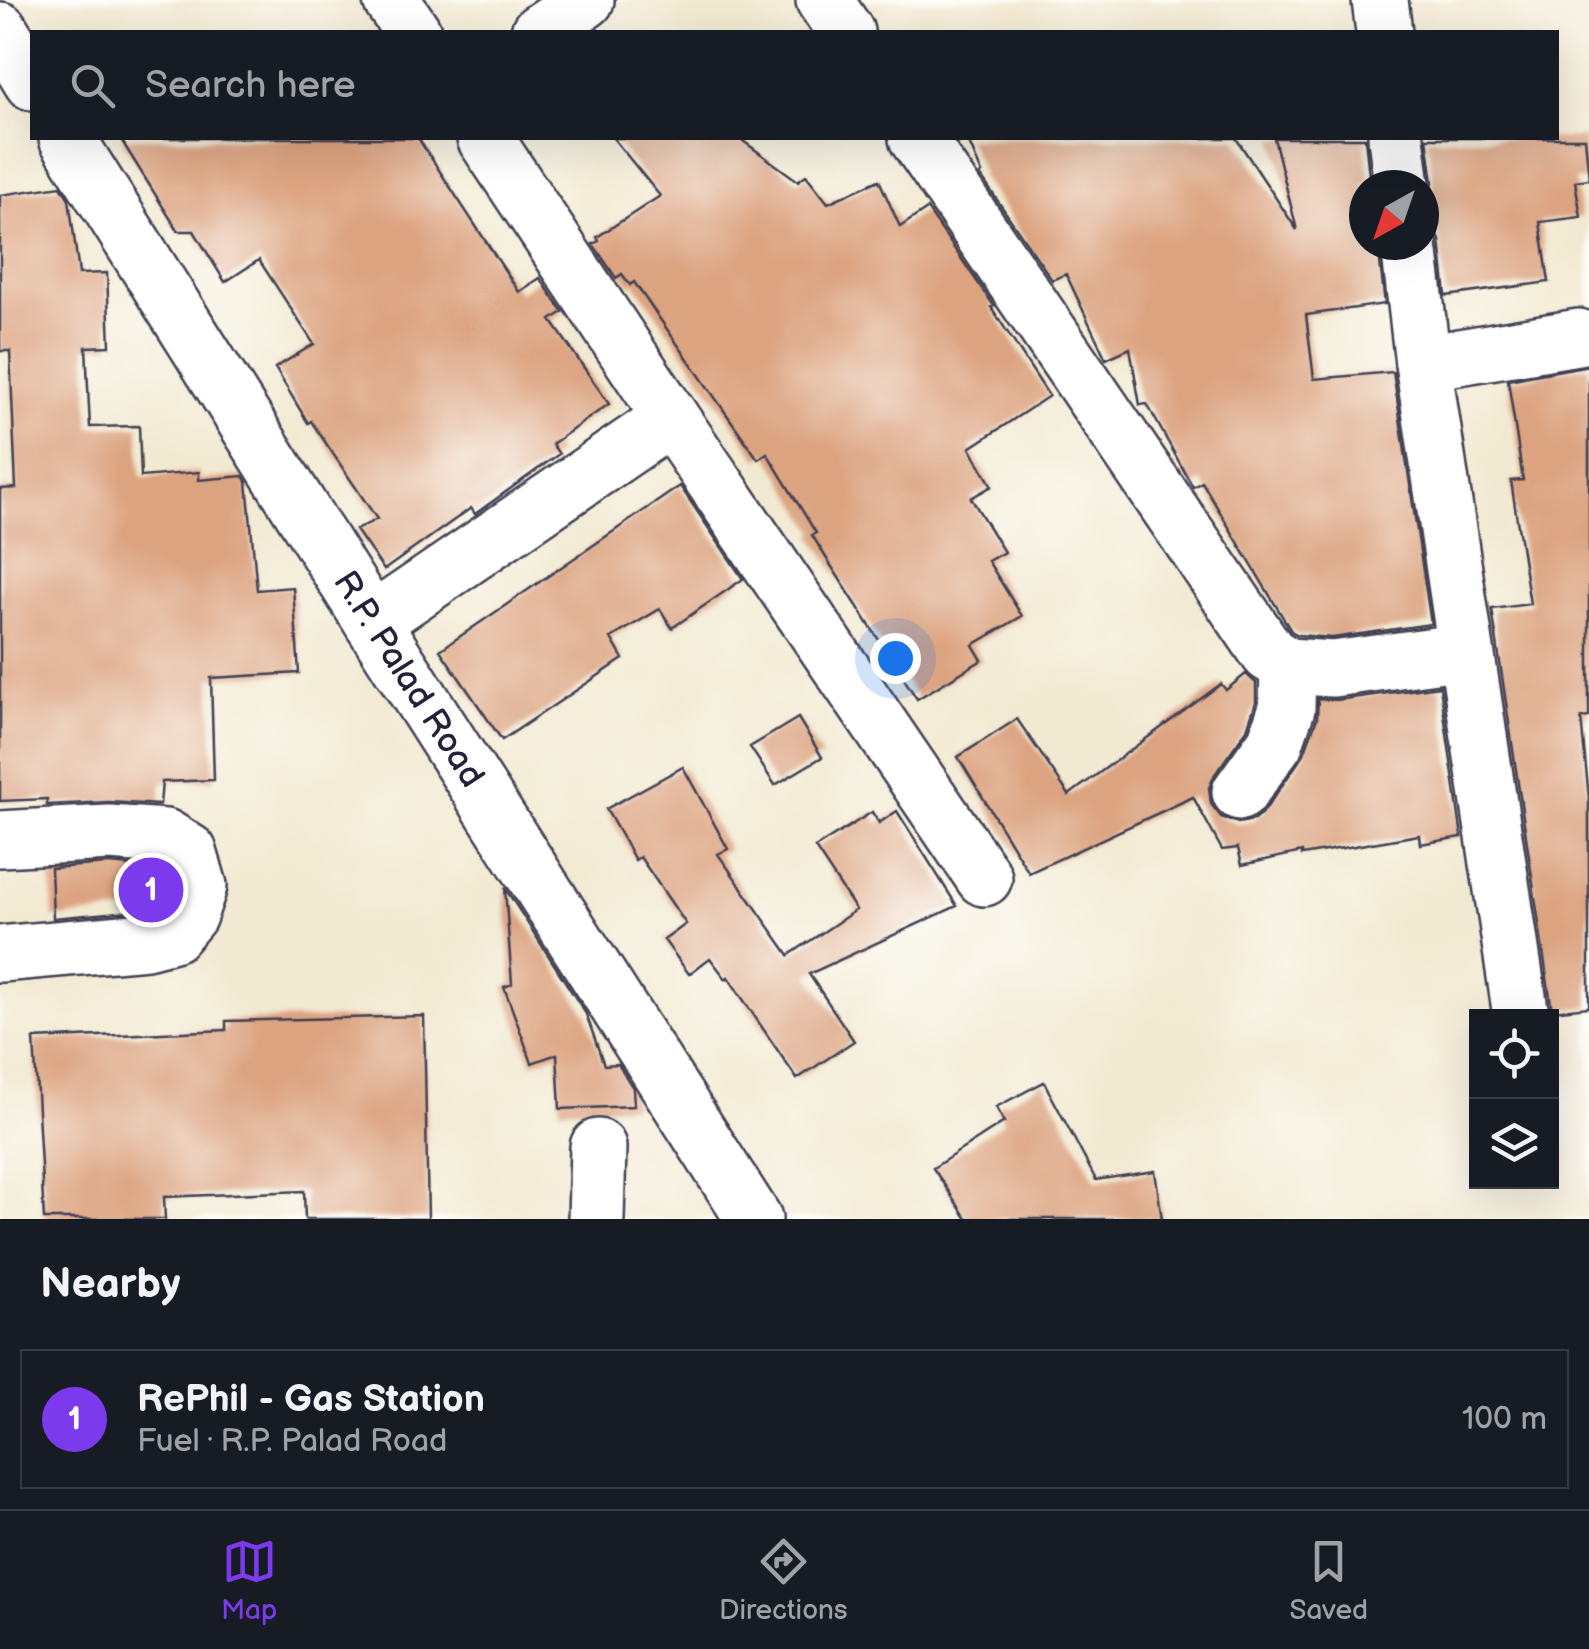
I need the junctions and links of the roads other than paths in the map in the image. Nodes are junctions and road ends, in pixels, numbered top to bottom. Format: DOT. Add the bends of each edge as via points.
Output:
graph roads {
  1 [pos="391,0"];
  2 [pos="586,0"];
  3 [pos="824,0"];
  4 [pos="1380,0"];
  5 [pos="0,30"];
  6 [pos="412,30"];
  7 [pos="542,30"];
  8 [pos="845,30"];
  9 [pos="1384,30"];
  10 [pos="30,79"];
  11 [pos="68,140"];
  12 [pos="485,140"];
  13 [pos="918,140"];
  14 [pos="1396,140"];
  15 [pos="1400,170"];
  16 [pos="1411,260"];
  17 [pos="1578,336"];
  18 [pos="1423,364"];
  19 [pos="670,418"];
  20 [pos="372,622"];
  21 [pos="1465,651"];
  22 [pos="1288,666"];
  23 [pos="1240,792"];
  24 [pos="0,839"];
  25 [pos="984,878"];
  26 [pos="0,954"];
  27 [pos="1520,1009"];
  28 [pos="598,1146"];
  29 [pos="596,1219"];
  30 [pos="754,1219"];
  1 -- 6 [label="street"];
  2 -- 7 [label="street"];
  3 -- 8 [label="street"];
  4 -- 9 [label="street"];
  5 -- 10 [label="street"];
  11 -- 20 [label="street, R.P. Palad Road"];
  12 -- 19 [label="street"];
  13 -- 22 [label="street" via="1239,613 1269,654"];
  14 -- 15 [label="street"];
  16 -- 18 [label="street"];
  17 -- 18 [label="street"];
  18 -- 21 [label="street"];
  19 -- 20 [label="street"];
  19 -- 25 [label="street"];
  20 -- 30 [label="street, R.P. Palad Road"];
  21 -- 22 [label="street" via="1332,669"];
  21 -- 27 [label="street"];
  22 -- 23 [label="street" via="1288,708 1275,742"];
  24 -- 26 [label="street" via="165,837 190,852 199,886 190,915 173,934"];
  28 -- 29 [label="street"];
}
